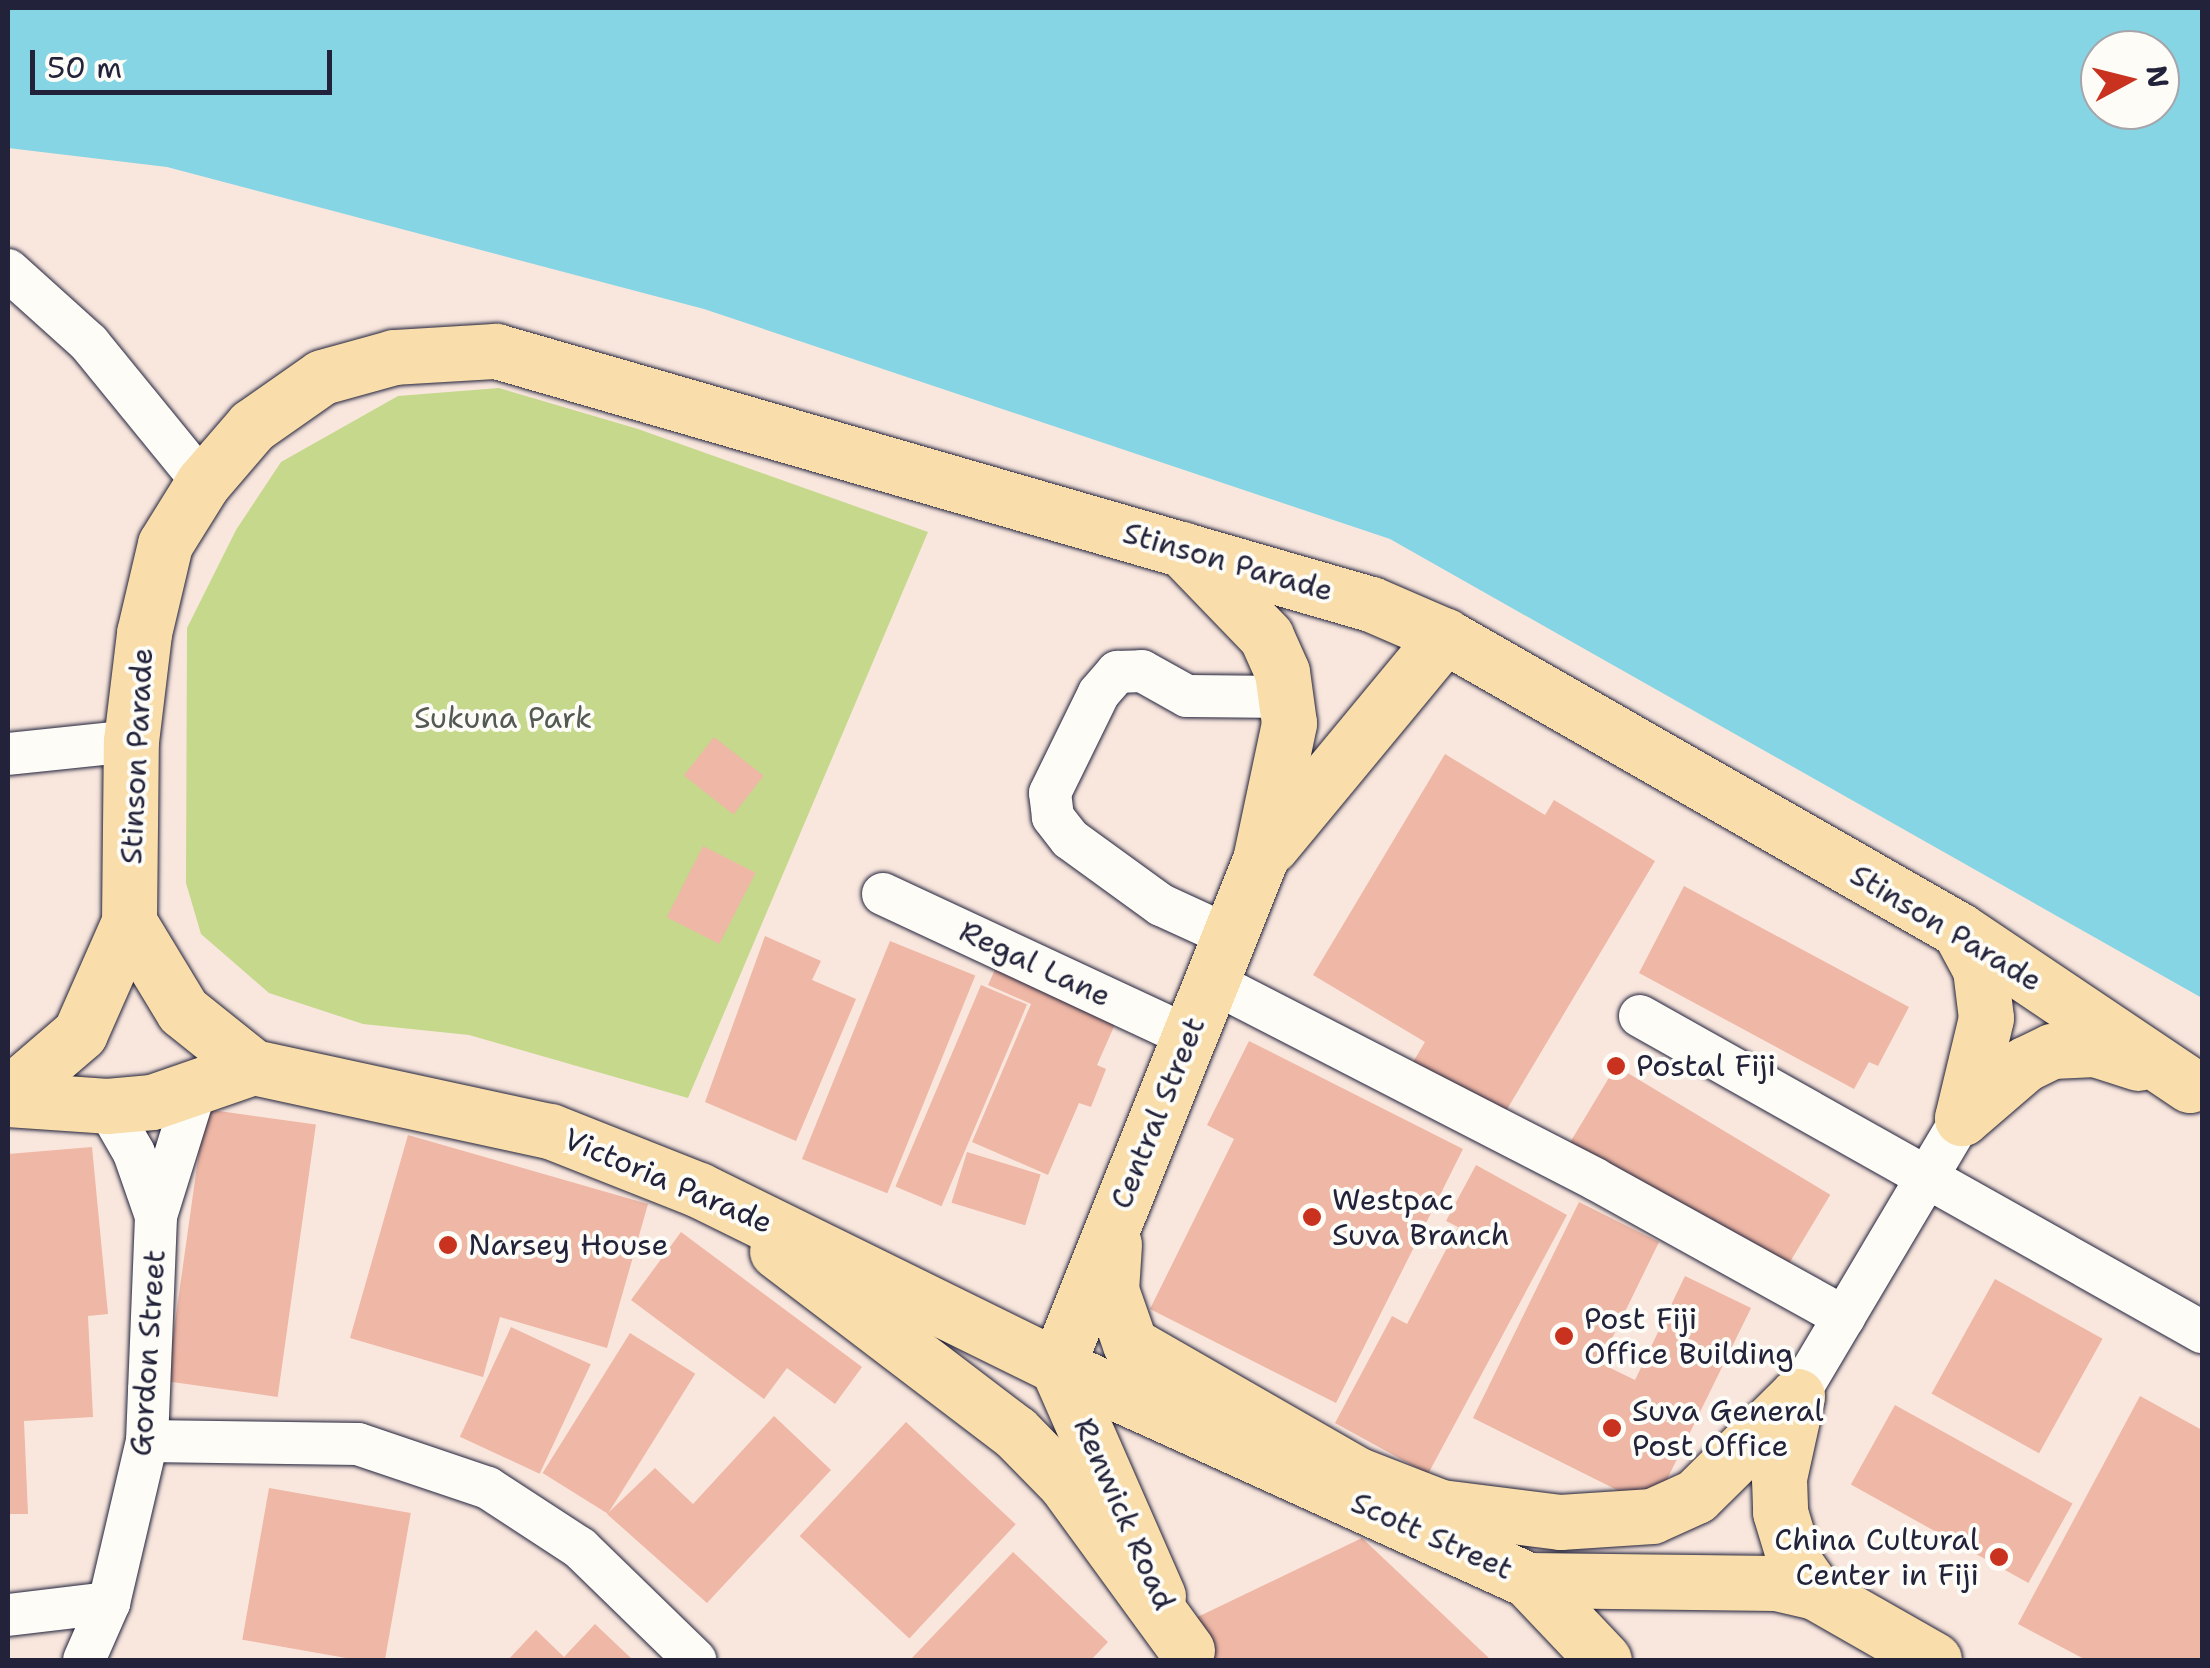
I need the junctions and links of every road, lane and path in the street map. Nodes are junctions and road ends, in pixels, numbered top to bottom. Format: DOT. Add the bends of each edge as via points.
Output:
graph roads {
  1 [pos="8,270"];
  2 [pos="203,483"];
  3 [pos="1182,549"];
  4 [pos="1445,636"];
  5 [pos="1288,697"];
  6 [pos="132,742"];
  7 [pos="8,754"];
  8 [pos="1260,860"];
  9 [pos="883,894"];
  10 [pos="130,922"];
  11 [pos="1959,930"];
  12 [pos="1222,960"];
  13 [pos="1640,1016"];
  14 [pos="1186,1035"];
  15 [pos="253,1067"];
  16 [pos="2196,1088"];
  17 [pos="195,1092"];
  18 [pos="8,1097"];
  19 [pos="107,1106"];
  20 [pos="1962,1118"];
  21 [pos="1929,1174"];
  22 [pos="700,1190"];
  23 [pos="156,1216"];
  24 [pos="1117,1216"];
  25 [pos="1844,1317"];
  26 [pos="2202,1332"];
  27 [pos="1057,1366"];
  28 [pos="1797,1396"];
  29 [pos="147,1441"];
  30 [pos="1528,1580"];
  31 [pos="1814,1592"];
  32 [pos="110,1603"];
  33 [pos="8,1615"];
  34 [pos="1185,1657"];
  35 [pos="84,1660"];
  36 [pos="695,1660"];
  37 [pos="1604,1660"];
  38 [pos="1934,1660"];
  1 -- 2 [label="street" via="89,343"];
  2 -- 3 [label="main road, Stinson Parade" via="252,426 322,377 394,357 496,351"];
  2 -- 6 [label="main road, Stinson Parade" via="165,544 144,633"];
  3 -- 4 [label="main road, Stinson Parade" via="1302,580"];
  3 -- 5 [label="main road, Central Street" via="1266,636"];
  4 -- 8 [label="main road, Central Street"];
  4 -- 11 [label="main road, Stinson Parade"];
  5 -- 8 [label="main road, Central Street" via="1288,750"];
  5 -- 12 [label="street" via="1187,696 1142,671 1117,672 1099,693 1050,793 1053,818 1070,839"];
  6 -- 7 [label="street"];
  6 -- 10 [label="main road, Stinson Parade"];
  8 -- 12 [label="main road, Central Street"];
  9 -- 14 [label="street, Regal Lane"];
  10 -- 15 [label="main road, Victoria Parade" via="184,1011"];
  10 -- 18 [label="main road, Stinson Parade" via="80,1033"];
  11 -- 16 [label="main road, Stinson Parade"];
  11 -- 20 [label="main road" via="1980,970 1986,1018"];
  12 -- 14 [label="main road, Central Street"];
  12 -- 25 [label="street"];
  13 -- 21 [label="street"];
  14 -- 24 [label="main road, Central Street"];
  15 -- 17 [label="main road"];
  15 -- 22 [label="main road, Victoria Parade" via="550,1131"];
  16 -- 20 [label="main road" via="2114,1054 2072,1048 2025,1064"];
  17 -- 19 [label="main road"];
  17 -- 23 [label="street, Gordon Street"];
  18 -- 19 [label="main road"];
  19 -- 23 [label="street, Gordon Street" via="134,1153"];
  20 -- 21 [label="street"];
  21 -- 25 [label="street"];
  21 -- 26 [label="street"];
  22 -- 27 [label="main road, Victoria Parade"];
  22 -- 34 [label="main road" via="1015,1432 1065,1484"];
  23 -- 29 [label="street, Gordon Street"];
  24 -- 27 [label="main road, Central Street"];
  24 -- 28 [label="main road" via="1111,1290 1130,1344 1358,1474 1441,1508 1560,1522 1652,1516 1696,1496"];
  25 -- 28 [label="street"];
  27 -- 30 [label="main road, Scott Street"];
  27 -- 34 [label="main road, Renwick Road"];
  28 -- 31 [label="main road" via="1779,1478 1780,1512 1796,1565"];
  29 -- 32 [label="street, Gordon Street"];
  29 -- 36 [label="street" via="358,1444 488,1488 580,1548"];
  30 -- 31 [label="main road, Scott Street" via="1737,1578"];
  30 -- 37 [label="main road"];
  31 -- 38 [label="main road, Scott Street"];
  32 -- 33 [label="street"];
  32 -- 35 [label="street, Gordon Street"];
}
